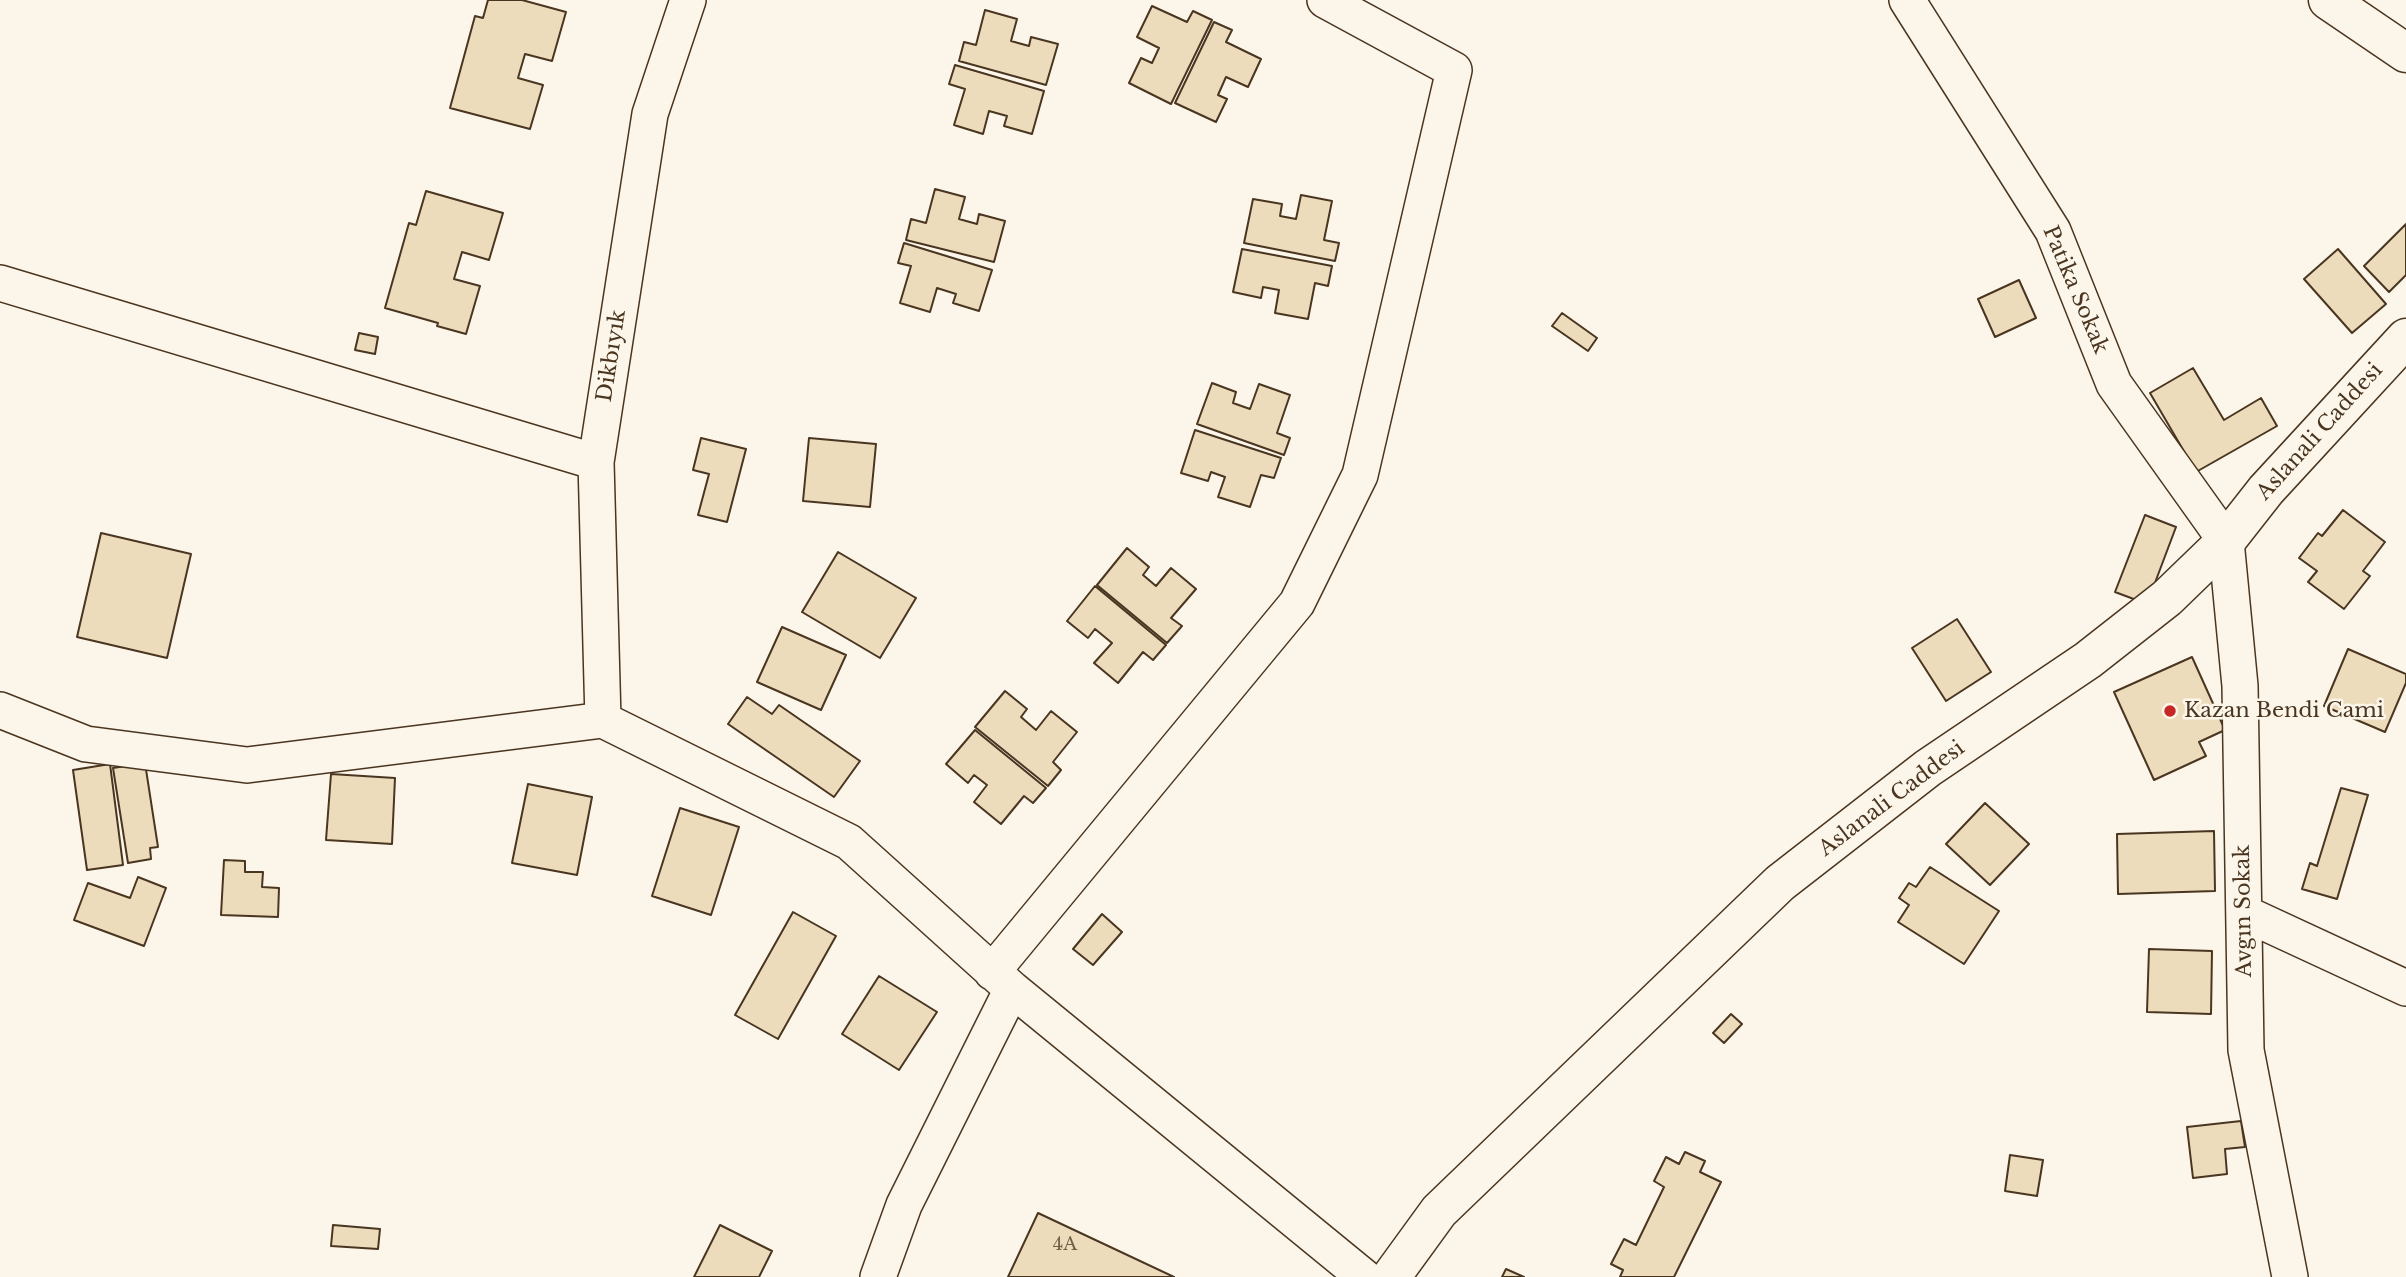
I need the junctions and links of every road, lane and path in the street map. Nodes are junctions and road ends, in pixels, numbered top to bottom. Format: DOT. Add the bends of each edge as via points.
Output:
graph roads {
  1 [pos="688,0"];
  2 [pos="1325,0"];
  3 [pos="1907,0"];
  4 [pos="2328,0"];
  5 [pos="2406,53"];
  6 [pos="0,283"];
  7 [pos="2406,338"];
  8 [pos="596,462"];
  9 [pos="2226,541"];
  10 [pos="0,710"];
  11 [pos="603,720"];
  12 [pos="2244,913"];
  13 [pos="1002,980"];
  14 [pos="2406,988"];
  15 [pos="878,1277"];
  16 [pos="1364,1277"];
  17 [pos="1391,1277"];
  18 [pos="2290,1277"];
  1 -- 8 [label="street, Dikbıyık" via="650,114"];
  2 -- 13 [label="street" via="1454,70 1360,475 1297,603"];
  3 -- 9 [label="street, Patika Sokak" via="2053,231 2114,384"];
  4 -- 5 [label="street"];
  6 -- 8 [label="street"];
  7 -- 9 [label="street, Aslanali Caddesi" via="2266,490"];
  8 -- 11 [label="street, Dikbıyık"];
  9 -- 12 [label="street, Avgın Sokak" via="2239,686"];
  9 -- 17 [label="street, Aslanali Caddesi" via="2167,598 2088,660 1928,768 1780,883 1439,1211"];
  10 -- 11 [label="street" via="86,744 247,765"];
  11 -- 13 [label="street" via="849,842"];
  12 -- 14 [label="street"];
  12 -- 18 [label="street, Avgın Sokak" via="2246,1050"];
  13 -- 15 [label="street" via="904,1205"];
  13 -- 16 [label="street"];
}
